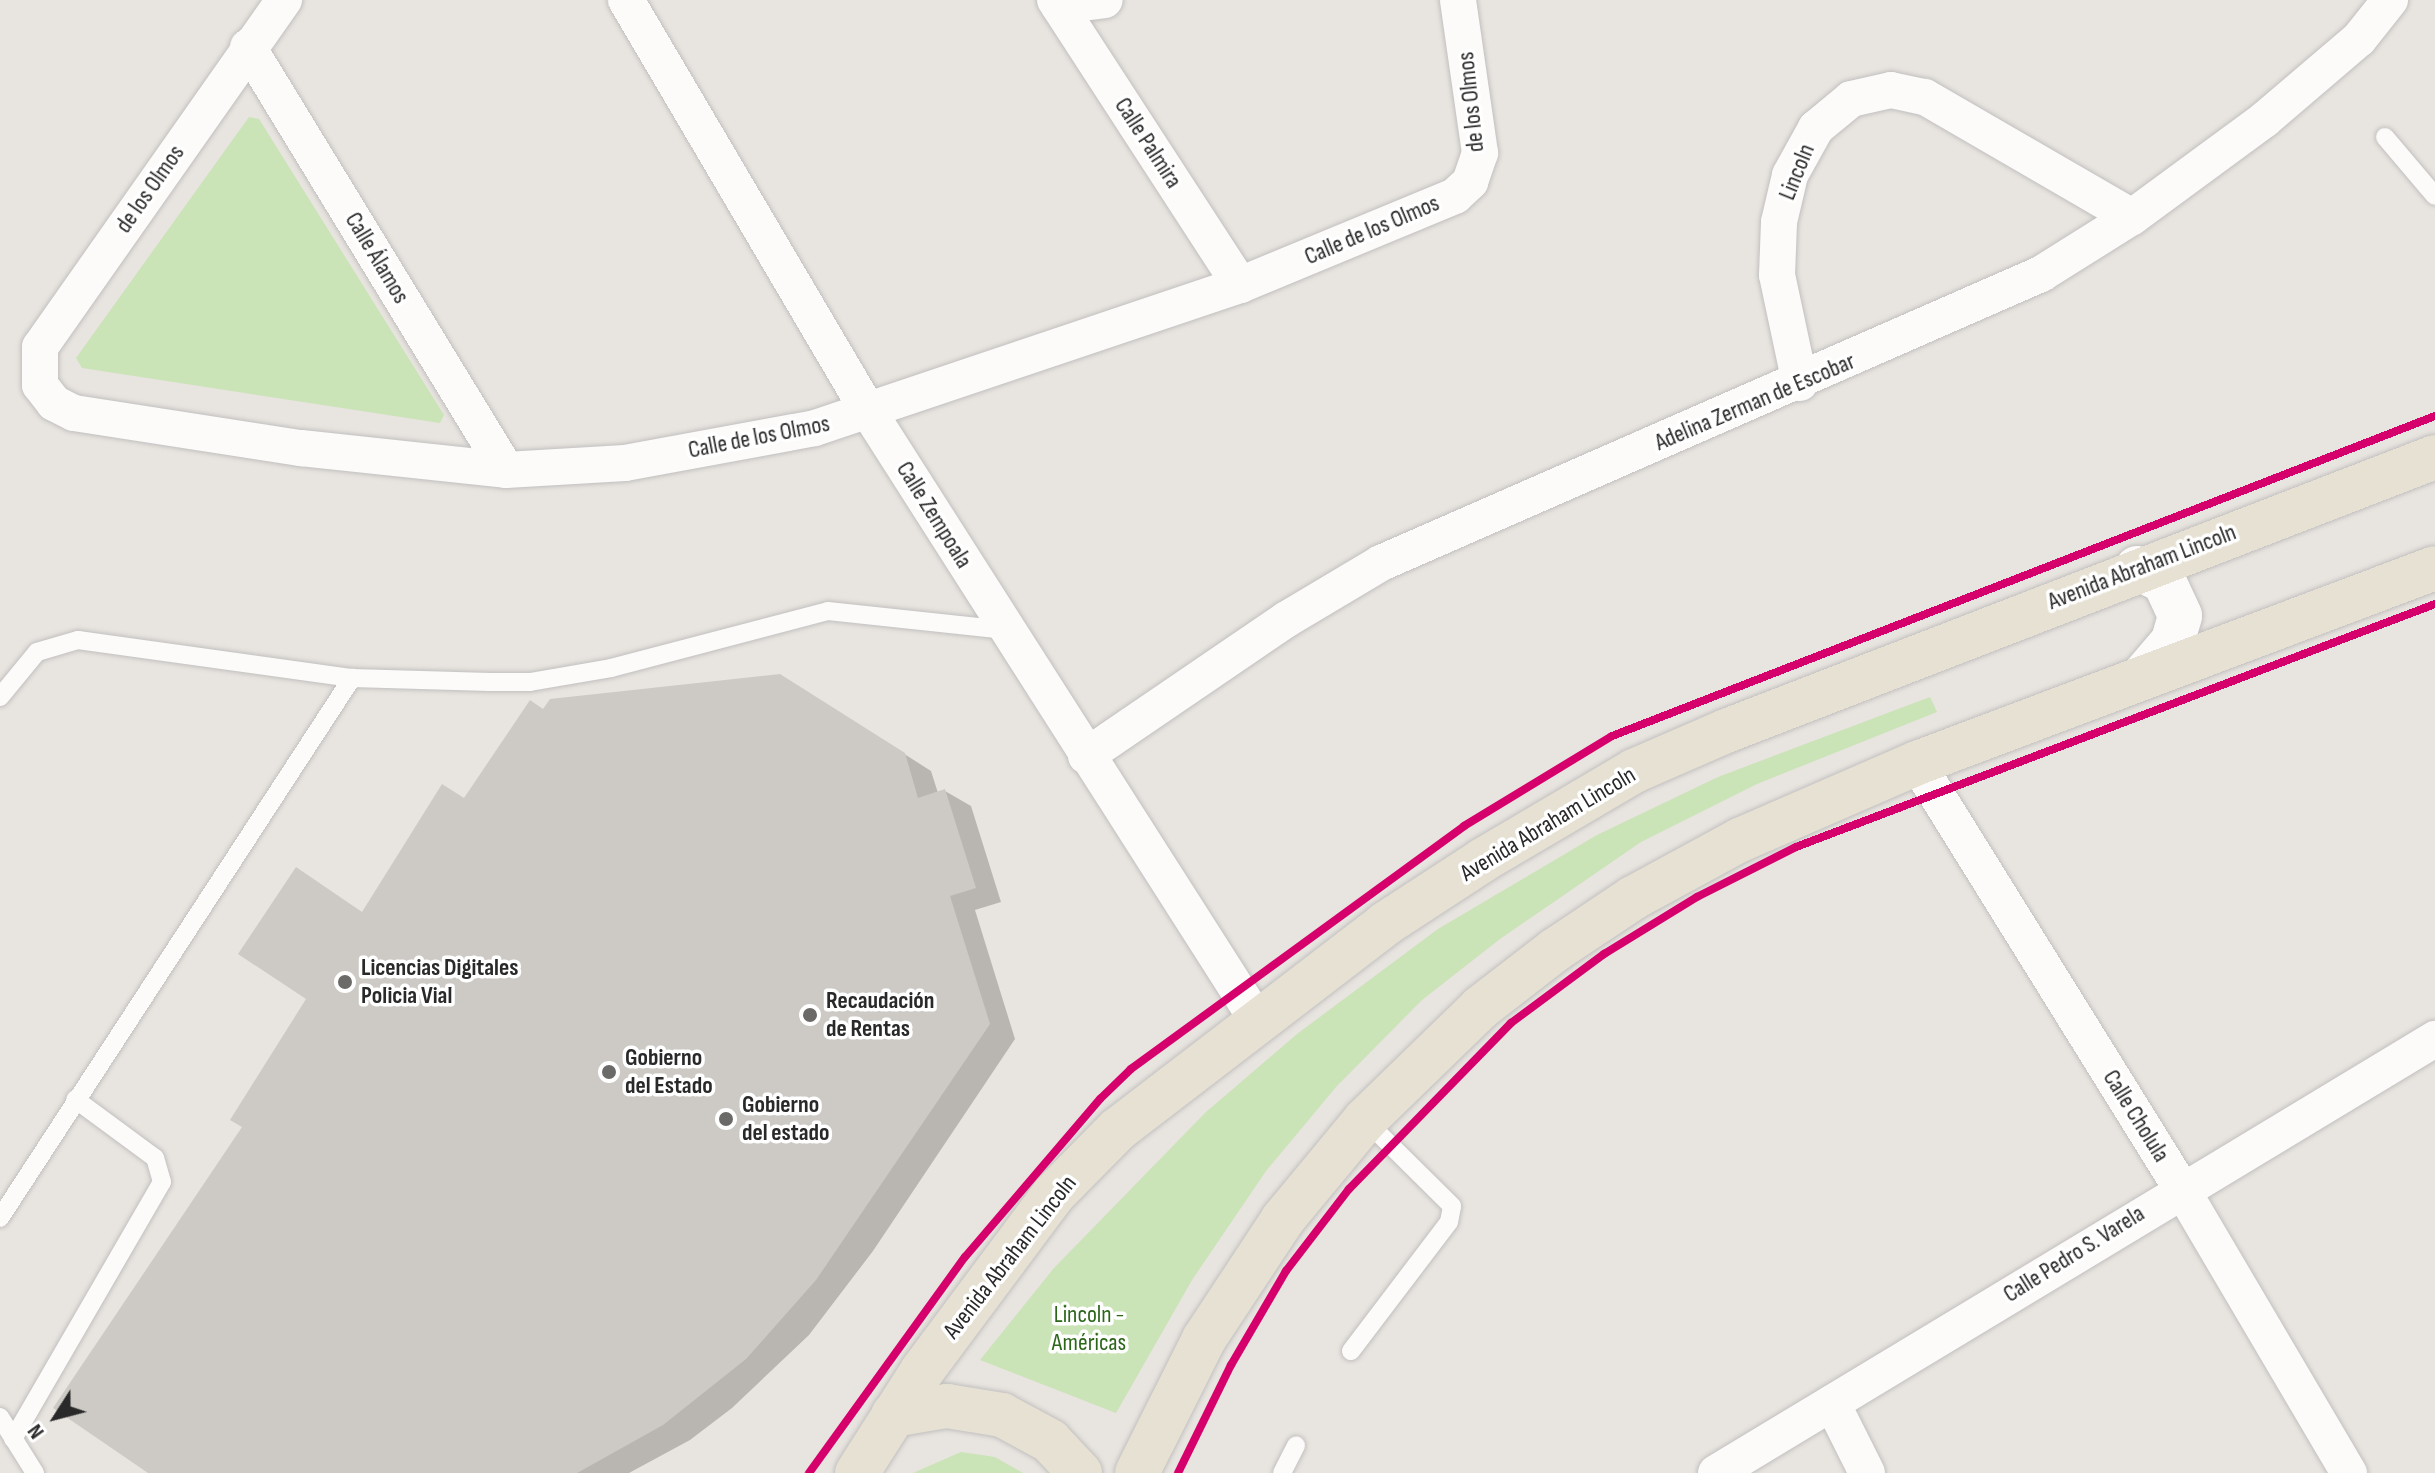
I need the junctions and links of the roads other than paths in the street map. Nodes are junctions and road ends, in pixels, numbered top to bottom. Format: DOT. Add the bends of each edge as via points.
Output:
graph roads {
  1 [pos="284,0"];
  2 [pos="626,0"];
  3 [pos="1105,0"];
  4 [pos="1458,0"];
  5 [pos="2390,0"];
  6 [pos="1057,3"];
  7 [pos="248,47"];
  8 [pos="2385,137"];
  9 [pos="1455,196"];
  10 [pos="2435,196"];
  11 [pos="2132,217"];
  12 [pos="1240,285"];
  13 [pos="1800,383"];
  14 [pos="40,385"];
  15 [pos="869,412"];
  16 [pos="2435,457"];
  17 [pos="506,470"];
  18 [pos="2137,568"];
  19 [pos="2435,568"];
  20 [pos="1006,630"];
  21 [pos="2144,675"];
  22 [pos="352,678"];
  23 [pos="0,697"];
  24 [pos="1086,756"];
  25 [pos="1917,763"];
  26 [pos="1257,1020"];
  27 [pos="2435,1039"];
  28 [pos="75,1099"];
  29 [pos="1365,1120"];
  30 [pos="2181,1188"];
  31 [pos="0,1218"];
  32 [pos="1351,1351"];
  33 [pos="1832,1403"];
  34 [pos="893,1415"];
  35 [pos="0,1417"];
  36 [pos="13,1439"];
  37 [pos="1296,1445"];
  38 [pos="35,1473"];
  39 [pos="857,1473"];
  40 [pos="1080,1473"];
  41 [pos="1137,1473"];
  42 [pos="1282,1473"];
  43 [pos="1716,1473"];
  44 [pos="1867,1473"];
  45 [pos="2349,1473"];
  1 -- 7 [label="street, de los Olmos"];
  2 -- 15 [label="street, Calle Zempoala"];
  3 -- 6 [label="street"];
  4 -- 9 [label="street, de los Olmos" via="1480,153 1470,182"];
  5 -- 11 [label="street, Adelina Zerman de Escobar" via="2359,39 2264,120"];
  6 -- 12 [label="street, Calle Palmira"];
  7 -- 14 [label="street, de los Olmos" via="40,347"];
  7 -- 17 [label="street, Calle Álamos"];
  8 -- 10 [label="lane"];
  9 -- 12 [label="street, Calle de los Olmos"];
  11 -- 13 [label="street, Adelina Zerman de Escobar" via="2041,274"];
  11 -- 13 [label="street, Lincoln" via="1925,97 1891,90 1851,99 1816,128 1790,175 1779,222 1777,275"];
  12 -- 15 [label="street, Calle de los Olmos"];
  13 -- 24 [label="street, Adelina Zerman de Escobar" via="1381,563 1287,619"];
  14 -- 17 [label="street, Calle de los Olmos" via="54,403 74,413 301,448"];
  15 -- 17 [label="street, Calle de los Olmos" via="815,428 625,463"];
  15 -- 20 [label="street, Calle Zempoala"];
  16 -- 18 [label="main road, Avenida Abraham Lincoln"];
  18 -- 21 [label="main road" via="2164,581 2180,616 2173,641"];
  18 -- 26 [label="main road, Avenida Abraham Lincoln" via="1634,771 1385,924"];
  19 -- 21 [label="main road"];
  20 -- 22 [label="lane" via="828,611 655,657 530,682"];
  20 -- 24 [label="street, Calle Zempoala"];
  21 -- 25 [label="main road"];
  22 -- 23 [label="lane" via="78,640 37,652"];
  22 -- 28 [label="lane"];
  24 -- 26 [label="street, Calle Zempoala"];
  25 -- 29 [label="main road" via="1740,840 1633,898 1480,1008"];
  25 -- 30 [label="street, Calle Cholula"];
  26 -- 34 [label="main road, Avenida Abraham Lincoln" via="1150,1101 1053,1195"];
  27 -- 30 [label="street, Calle Pedro S. Varela"];
  28 -- 31 [label="lane"];
  28 -- 36 [label="lane" via="155,1158 162,1182"];
  29 -- 32 [label="lane" via="1452,1206 1449,1222"];
  29 -- 41 [label="main road" via="1283,1219 1204,1339"];
  30 -- 33 [label="street, Calle Pedro S. Varela"];
  30 -- 45 [label="street, Calle Cholula"];
  33 -- 43 [label="street, Calle Pedro S. Varela"];
  33 -- 44 [label="street"];
  34 -- 39 [label="main road, Avenida Abraham Lincoln"];
  34 -- 40 [label="main road" via="947,1406 1002,1415 1050,1441"];
  35 -- 36 [label="lane"];
  36 -- 38 [label="lane"];
  37 -- 42 [label="lane"];
}
